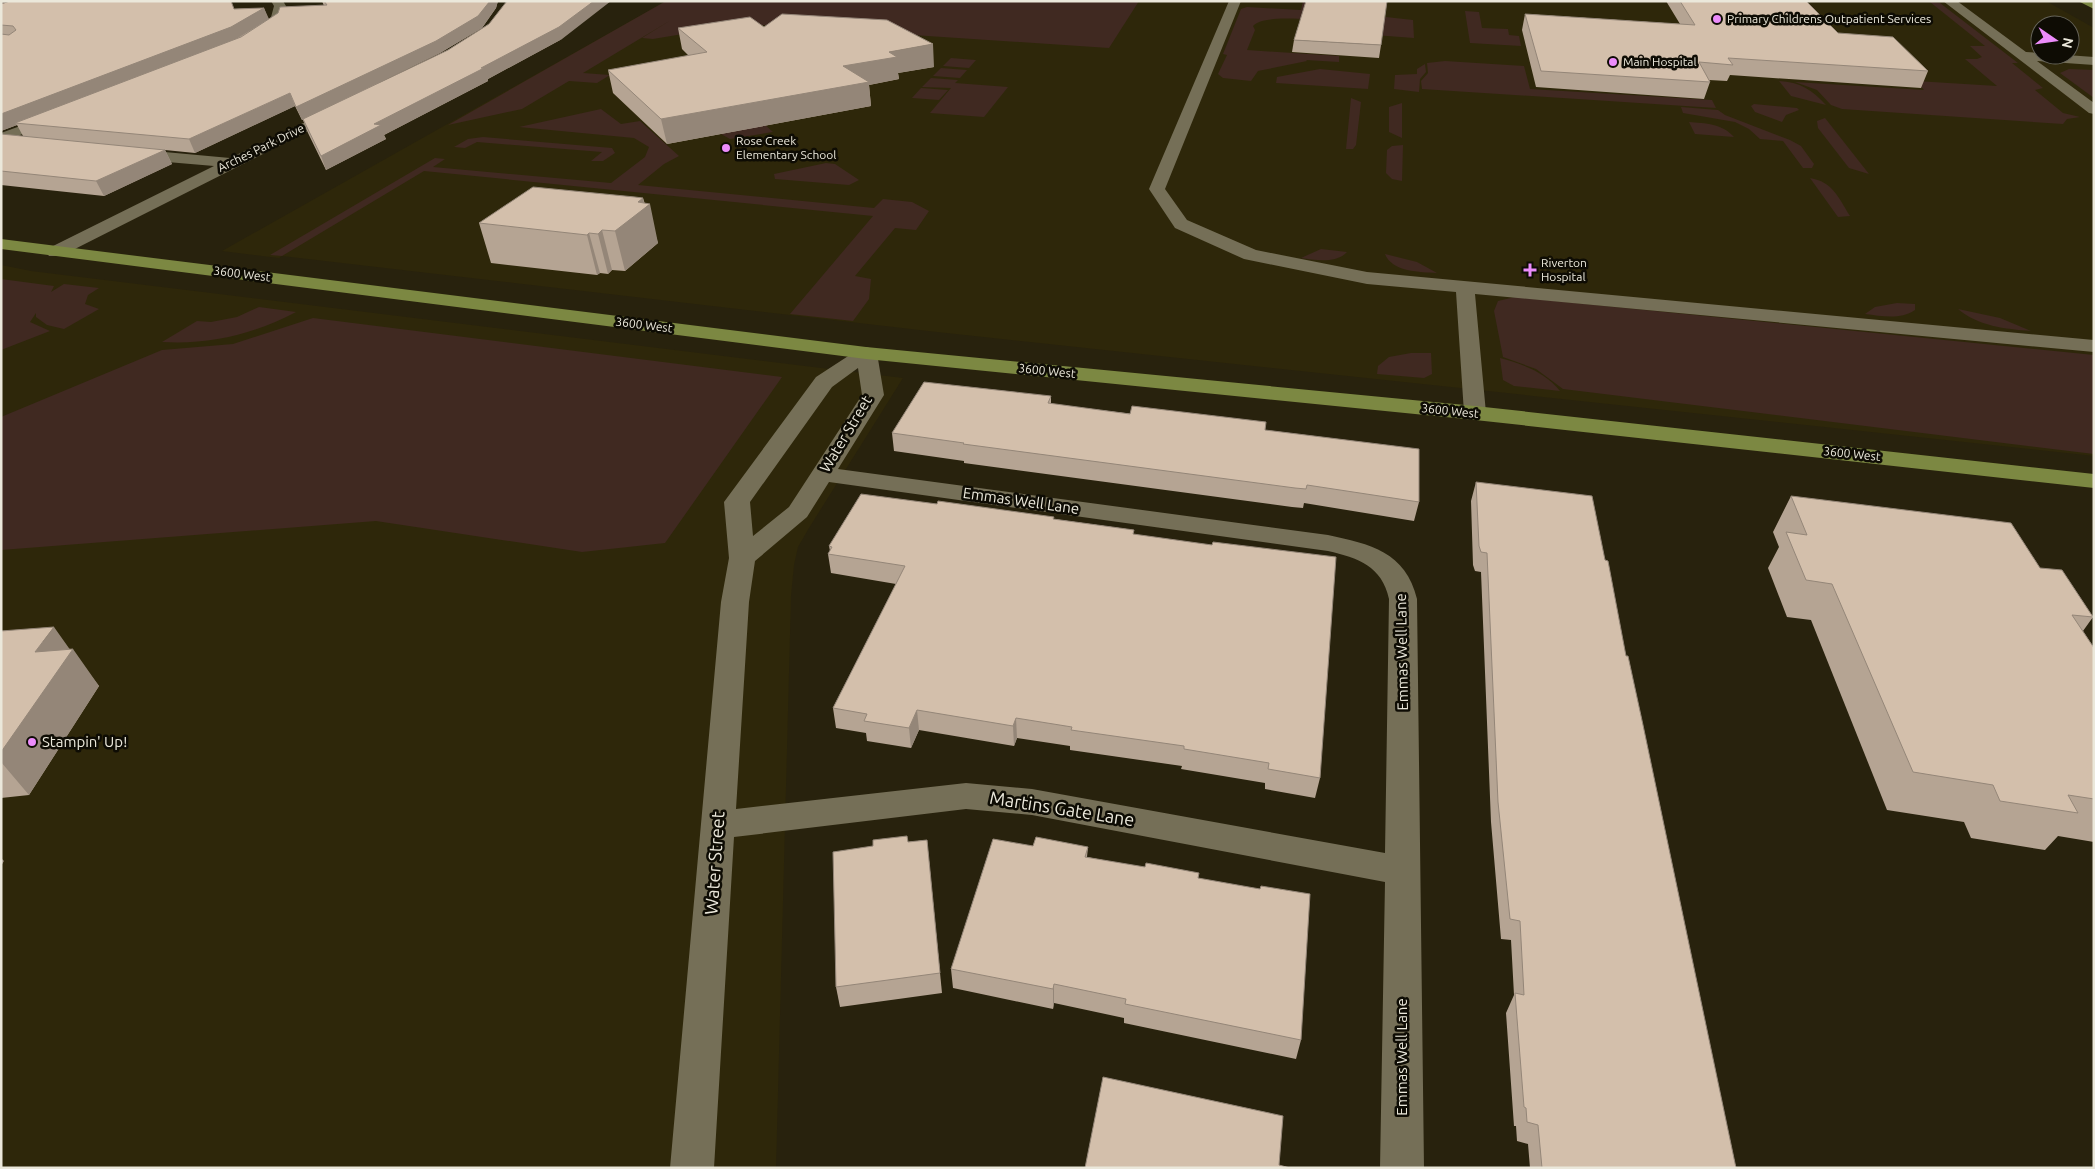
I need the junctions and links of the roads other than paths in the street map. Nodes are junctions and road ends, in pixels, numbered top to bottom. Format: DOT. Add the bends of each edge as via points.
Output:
graph roads {
  1 [pos="277,1"];
  2 [pos="1235,1"];
  3 [pos="1949,1"];
  4 [pos="2084,1"];
  5 [pos="2094,6"];
  6 [pos="241,44"];
  7 [pos="2022,56"];
  8 [pos="2094,61"];
  9 [pos="351,105"];
  10 [pos="2094,110"];
  11 [pos="64,114"];
  12 [pos="1,140"];
  13 [pos="31,144"];
  14 [pos="120,152"];
  15 [pos="230,163"];
  16 [pos="1,244"];
  17 [pos="55,252"];
  18 [pos="1465,287"];
  19 [pos="2094,346"];
  20 [pos="866,353"];
  21 [pos="1476,413"];
  22 [pos="822,474"];
  23 [pos="2094,481"];
  24 [pos="742,558"];
  25 [pos="718,825"];
  26 [pos="1403,871"];
  27 [pos="692,1168"];
  28 [pos="1402,1168"];
  1 -- 6 [label="street" via="280,6 275,23"];
  2 -- 18 [label="street" via="1157,189 1180,224 1251,255 1367,278"];
  3 -- 7 [label="street"];
  4 -- 5 [label="main road"];
  7 -- 8 [label="street"];
  7 -- 10 [label="street"];
  9 -- 15 [label="street, Arches Park Drive"];
  11 -- 12 [label="street"];
  12 -- 13 [label="street"];
  14 -- 15 [label="street"];
  15 -- 17 [label="street, Arches Park Drive"];
  16 -- 17 [label="main road, 3600 West"];
  17 -- 20 [label="main road, 3600 West"];
  18 -- 19 [label="street"];
  18 -- 21 [label="street"];
  20 -- 21 [label="main road, 3600 West"];
  20 -- 22 [label="street, Water Street" via="873,395"];
  20 -- 24 [label="street, Water Street" via="824,382 736,502"];
  21 -- 23 [label="main road, 3600 West"];
  22 -- 24 [label="street, Water Street" via="798,512"];
  22 -- 26 [label="street, Emmas Well Lane" via="1328,543 1376,558 1397,577 1404,599"];
  24 -- 25 [label="street, Water Street" via="735,602"];
  25 -- 26 [label="street, Martins Gate Lane" via="935,798 997,798 1041,803"];
  25 -- 27 [label="street, Water Street"];
  26 -- 28 [label="street, Emmas Well Lane"];
}
